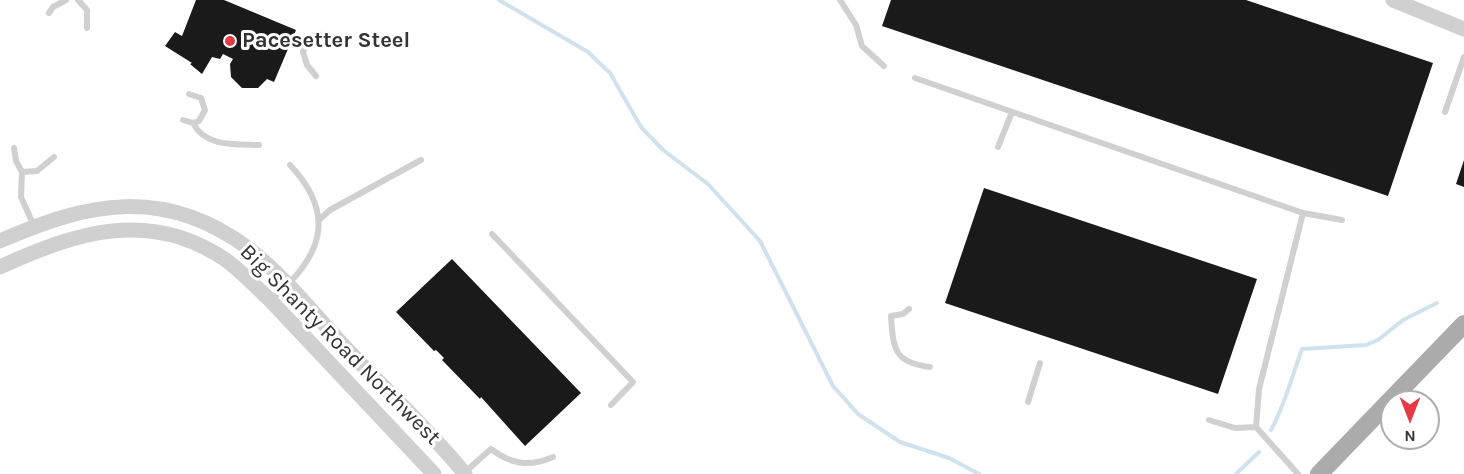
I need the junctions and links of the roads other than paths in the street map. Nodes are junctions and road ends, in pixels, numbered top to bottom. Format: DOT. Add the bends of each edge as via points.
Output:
graph roads {
  1 [pos="66,0"];
  2 [pos="78,0"];
  3 [pos="840,0"];
  4 [pos="1393,0"];
  5 [pos="49,13"];
  6 [pos="87,28"];
  7 [pos="1464,29"];
  8 [pos="342,44"];
  9 [pos="1464,57"];
  10 [pos="884,66"];
  11 [pos="316,76"];
  12 [pos="915,78"];
  13 [pos="189,94"];
  14 [pos="1012,112"];
  15 [pos="1445,112"];
  16 [pos="183,120"];
  17 [pos="193,123"];
  18 [pos="259,145"];
  19 [pos="998,147"];
  20 [pos="14,148"];
  21 [pos="54,157"];
  22 [pos="421,160"];
  23 [pos="290,165"];
  24 [pos="22,172"];
  25 [pos="1303,213"];
  26 [pos="319,220"];
  27 [pos="1342,220"];
  28 [pos="34,227"];
  29 [pos="492,234"];
  30 [pos="0,242"];
  31 [pos="0,267"];
  32 [pos="287,286"];
  33 [pos="270,300"];
  34 [pos="909,309"];
  35 [pos="1464,324"];
  36 [pos="1041,363"];
  37 [pos="930,367"];
  38 [pos="1028,402"];
  39 [pos="611,405"];
  40 [pos="1209,420"];
  41 [pos="1256,427"];
  42 [pos="553,457"];
  43 [pos="464,473"];
  44 [pos="434,474"];
  45 [pos="1298,474"];
  46 [pos="1319,474"];
  1 -- 5 [label="lane"];
  2 -- 6 [label="lane" via="87,10"];
  3 -- 10 [label="lane" via="856,26 862,46"];
  4 -- 7 [label="street"];
  8 -- 11 [label="lane" via="330,35 319,34 308,40 303,52"];
  9 -- 15 [label="lane"];
  12 -- 14 [label="lane"];
  13 -- 17 [label="lane" via="201,99 205,110 199,121"];
  14 -- 19 [label="lane"];
  14 -- 25 [label="lane"];
  16 -- 17 [label="lane"];
  17 -- 18 [label="lane" via="196,130 213,141"];
  20 -- 24 [label="lane"];
  21 -- 24 [label="lane" via="37,171"];
  22 -- 26 [label="lane" via="330,210"];
  23 -- 26 [label="lane" via="311,192"];
  24 -- 28 [label="lane" via="21,197"];
  25 -- 27 [label="lane"];
  25 -- 41 [label="lane" via="1259,389"];
  26 -- 32 [label="lane" via="311,258"];
  28 -- 30 [label="street, Big Shanty Road Northwest"];
  28 -- 32 [label="street, Big Shanty Road Northwest" via="100,207 171,211 208,224 232,238 266,263"];
  29 -- 39 [label="lane" via="633,382"];
  31 -- 33 [label="street, Big Shanty Road Northwest" via="78,235 141,230 206,249 234,267"];
  32 -- 33 [label="lane"];
  32 -- 43 [label="street, Big Shanty Road Northwest"];
  33 -- 44 [label="street, Big Shanty Road Northwest"];
  34 -- 37 [label="lane" via="891,316 895,344 907,364"];
  35 -- 46 [label="main road"];
  36 -- 38 [label="lane"];
  40 -- 41 [label="lane" via="1235,428"];
  41 -- 45 [label="lane"];
  42 -- 43 [label="lane" via="535,464 517,463 492,449"];
}
